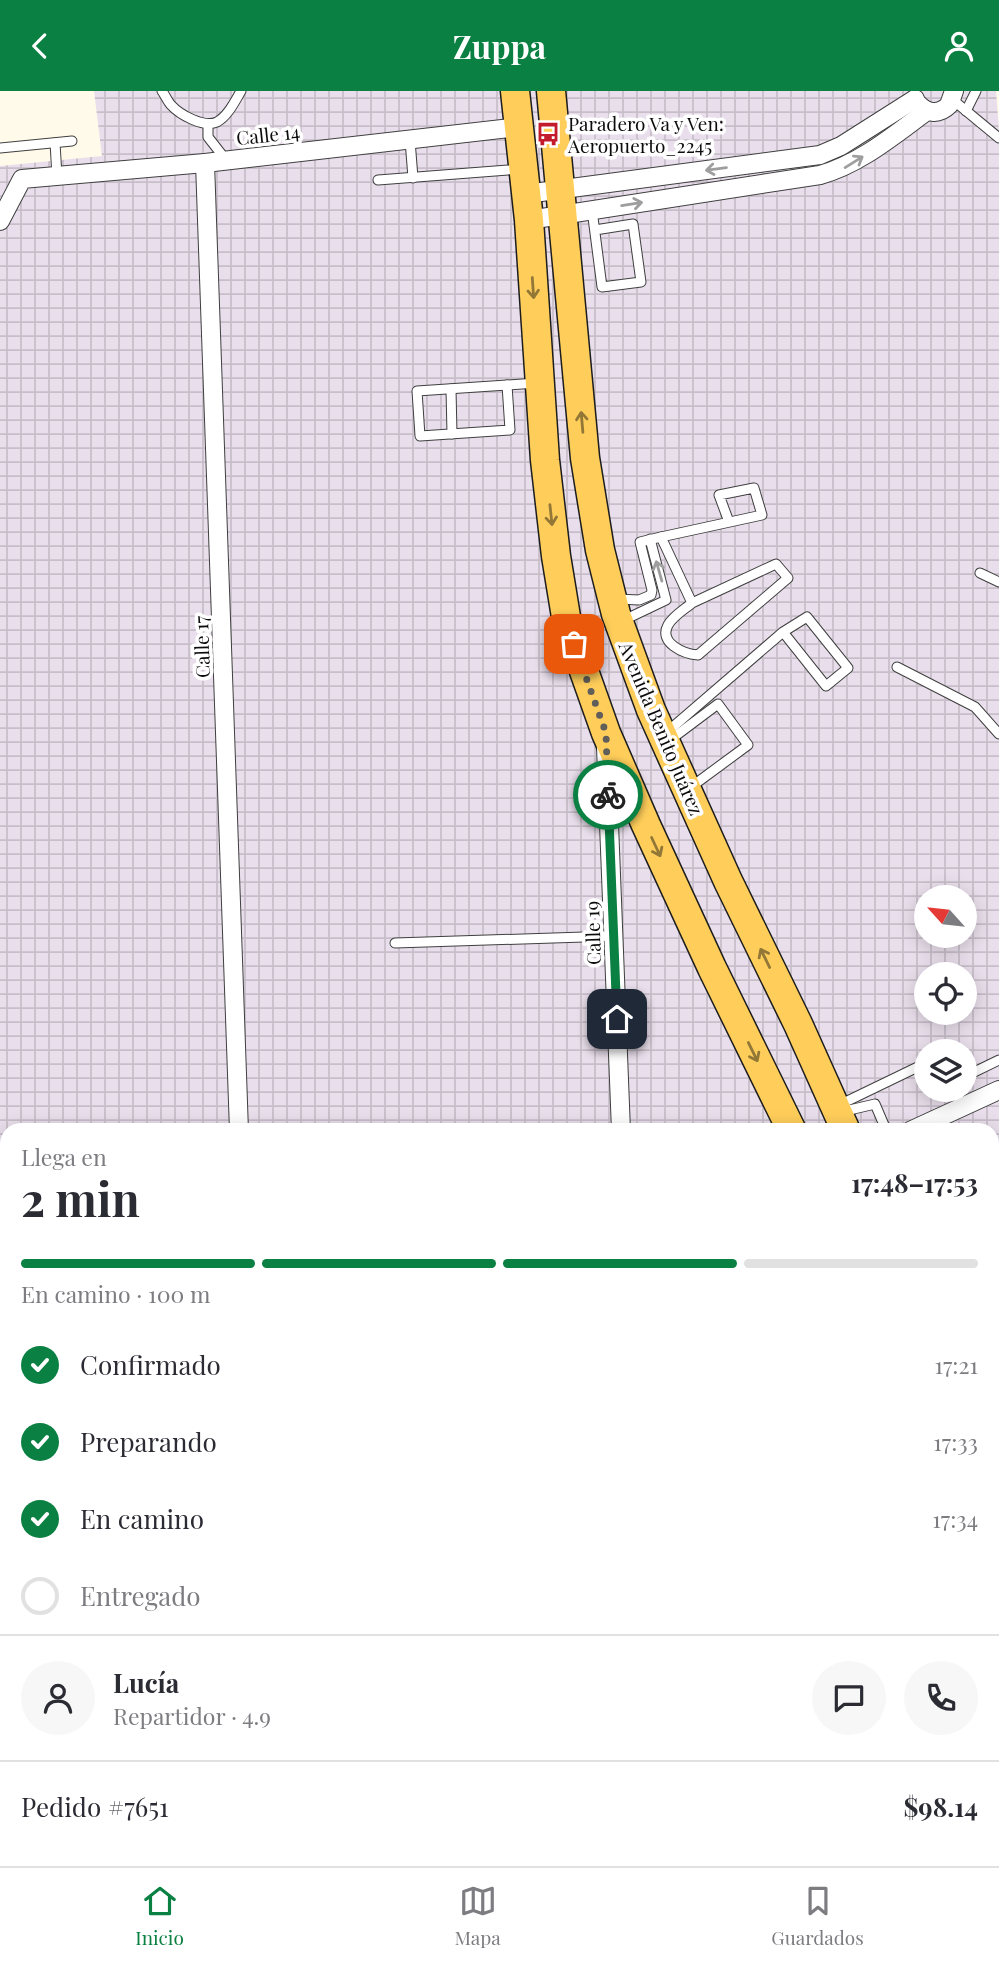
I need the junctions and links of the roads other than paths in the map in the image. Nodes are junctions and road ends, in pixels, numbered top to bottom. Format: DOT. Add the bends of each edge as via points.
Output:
graph roads {
  1 [pos="162,91"];
  2 [pos="241,91"];
  3 [pos="515,91"];
  4 [pos="551,91"];
  5 [pos="568,91"];
  6 [pos="976,91"];
  7 [pos="919,100"];
  8 [pos="958,101"];
  9 [pos="208,124"];
  10 [pos="519,127"];
  11 [pos="999,138"];
  12 [pos="410,140"];
  13 [pos="72,141"];
  14 [pos="55,143"];
  15 [pos="0,148"];
  16 [pos="226,160"];
  17 [pos="205,163"];
  18 [pos="746,166"];
  19 [pos="508,170"];
  20 [pos="670,175"];
  21 [pos="57,176"];
  22 [pos="413,177"];
  23 [pos="378,180"];
  24 [pos="749,187"];
  25 [pos="673,198"];
  26 [pos="547,201"];
  27 [pos="592,210"];
  28 [pos="0,221"];
  29 [pos="594,230"];
  30 [pos="540,383"];
  31 [pos="507,385"];
  32 [pos="451,389"];
  33 [pos="452,434"];
  34 [pos="729,522"];
  35 [pos="661,537"];
  36 [pos="650,540"];
  37 [pos="980,573"];
  38 [pos="999,582"];
  39 [pos="692,603"];
  40 [pos="615,611"];
  41 [pos="782,632"];
  42 [pos="897,667"];
  43 [pos="606,733"];
  44 [pos="999,734"];
  45 [pos="664,739"];
  46 [pos="687,790"];
  47 [pos="614,936"];
  48 [pos="395,943"];
  49 [pos="999,1060"];
  50 [pos="914,1070"];
  51 [pos="977,1071"];
  52 [pos="999,1090"];
  53 [pos="977,1094"];
  54 [pos="952,1102"];
  55 [pos="840,1116"];
  56 [pos="239,1123"];
  57 [pos="621,1123"];
  58 [pos="788,1123"];
  59 [pos="883,1123"];
  60 [pos="922,1123"];
  1 -- 9 [label="lane" via="172,106"];
  2 -- 9 [label="lane" via="222,118"];
  3 -- 10 [label="main road"];
  4 -- 26 [label="main road"];
  5 -- 26 [label="main road" via="572,127"];
  6 -- 8 [label="lane"];
  7 -- 8 [label="street" via="933,113"];
  7 -- 18 [label="street" via="820,155"];
  24 -- 7 [label="street, one-way" via="841,169"];
  8 -- 11 [label="lane"];
  9 -- 16 [label="lane" via="208,137"];
  10 -- 12 [label="street, Calle 14"];
  10 -- 26 [label="main road"];
  12 -- 16 [label="street, Calle 14"];
  12 -- 22 [label="lane"];
  13 -- 14 [label="lane"];
  14 -- 15 [label="lane"];
  14 -- 21 [label="lane"];
  16 -- 17 [label="street, Calle 14"];
  17 -- 21 [label="street, Calle 14"];
  17 -- 56 [label="street, Calle 17"];
  18 -- 20 [label="street, one-way"];
  18 -- 24 [label="street"];
  19 -- 22 [label="lane"];
  20 -- 25 [label="street"];
  20 -- 26 [label="street"];
  21 -- 28 [label="street, Calle 14" via="22,179"];
  22 -- 23 [label="lane"];
  24 -- 25 [label="street"];
  27 -- 25 [label="street, one-way"];
  26 -- 27 [label="street"];
  26 -- 30 [label="main road, one-way"];
  40 -- 26 [label="main road, Avenida Benito Juárez, one-way" via="597,538 585,458 566,243"];
  27 -- 29 [label="lane"];
  29 -- 29 [label="lane" via="603,287 640,282 633,224"];
  30 -- 31 [label="lane"];
  30 -- 43 [label="main road, one-way" via="556,556 568,623"];
  31 -- 32 [label="lane"];
  31 -- 33 [label="lane" via="510,430"];
  32 -- 33 [label="lane"];
  32 -- 33 [label="lane" via="417,391 420,436"];
  34 -- 34 [label="lane" via="719,495 754,488 762,515"];
  34 -- 35 [label="lane"];
  35 -- 36 [label="lane"];
  35 -- 39 [label="lane"];
  36 -- 40 [label="lane" via="640,542 652,593"];
  40 -- 36 [label="lane, one-way" via="666,600"];
  37 -- 38 [label="lane"];
  39 -- 39 [label="lane" via="776,564 788,578 698,655 674,647 666,634 671,620"];
  40 -- 45 [label="main road, Avenida Benito Juárez"];
  41 -- 41 [label="lane" via="807,617 848,668 826,686"];
  41 -- 45 [label="lane"];
  42 -- 44 [label="lane" via="975,707"];
  43 -- 47 [label="street, Calle 19"];
  43 -- 58 [label="main road, one-way" via="706,956"];
  45 -- 46 [label="main road, Avenida Benito Juárez"];
  45 -- 46 [label="lane" via="718,704 748,745"];
  55 -- 46 [label="main road, Avenida Benito Juárez, one-way"];
  47 -- 48 [label="lane"];
  47 -- 57 [label="street, Calle 19"];
  49 -- 51 [label="lane"];
  50 -- 55 [label="lane"];
  52 -- 53 [label="street"];
  54 -- 60 [label="street"];
  55 -- 59 [label="lane" via="875,1104"];
}
